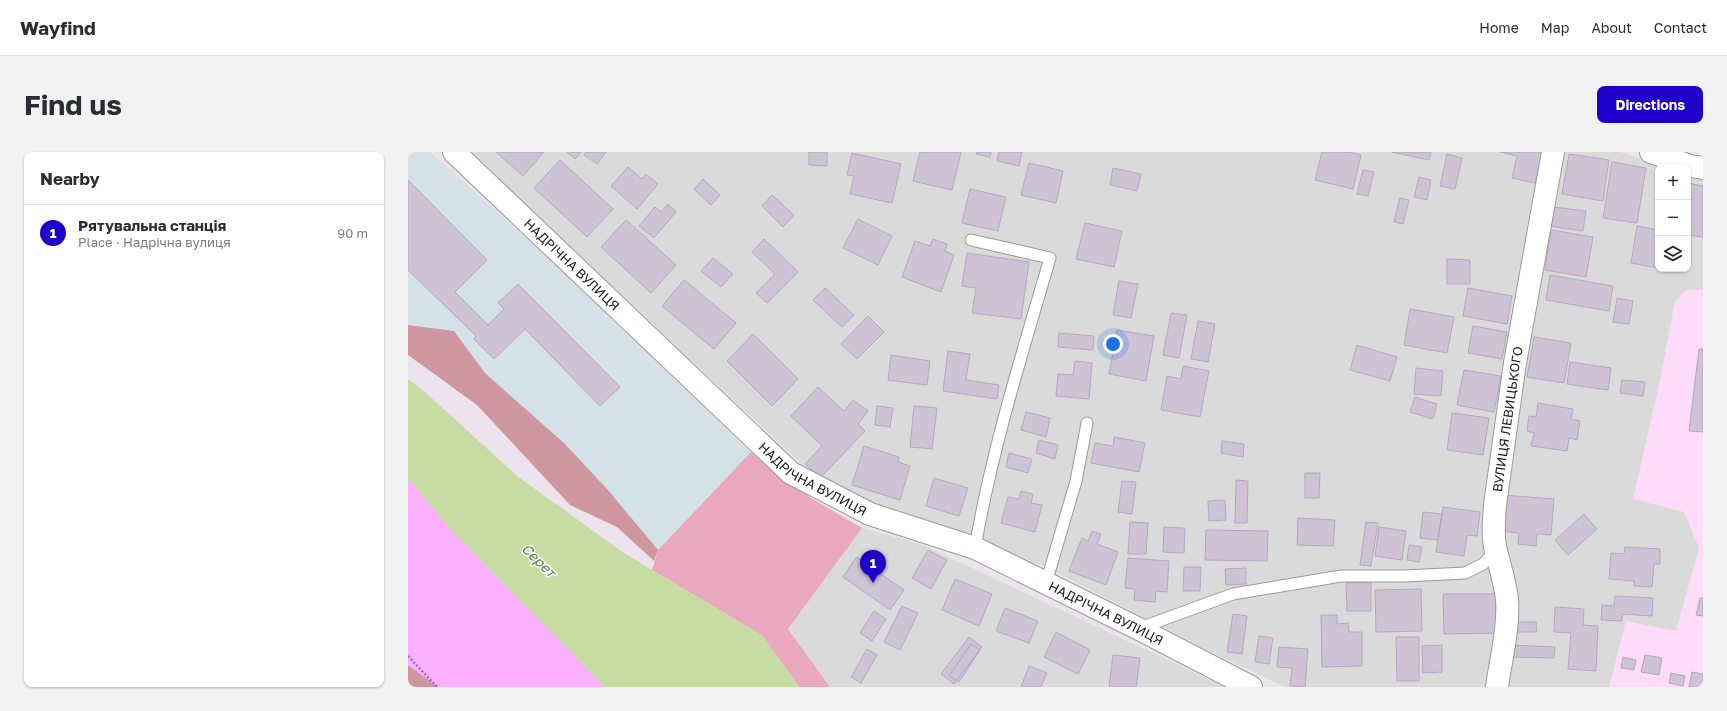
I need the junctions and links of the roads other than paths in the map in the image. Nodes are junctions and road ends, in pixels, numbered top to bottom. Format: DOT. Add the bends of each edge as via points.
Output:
graph roads {
  1 [pos="454,152"];
  2 [pos="1553,152"];
  3 [pos="1651,152"];
  4 [pos="1703,168"];
  5 [pos="971,240"];
  6 [pos="1087,423"];
  7 [pos="975,548"];
  8 [pos="1496,551"];
  9 [pos="1046,583"];
  10 [pos="1139,629"];
  11 [pos="1251,687"];
  12 [pos="1497,687"];
  1 -- 7 [label="street, НАДРІЧНА ВУЛИЦЯ" via="791,473 870,514"];
  2 -- 8 [label="street, ВУЛИЦЯ ЛЕВИЦЬКОГО" via="1516,363 1496,497 1493,524"];
  3 -- 4 [label="street"];
  5 -- 7 [label="lane" via="1050,258 1002,420"];
  6 -- 9 [label="lane" via="1076,481"];
  7 -- 9 [label="street, НАДРІЧНА ВУЛИЦЯ"];
  8 -- 10 [label="lane" via="1483,564 1466,573 1333,577 1233,594"];
  8 -- 12 [label="street, ВУЛИЦЯ ЛЕВИЦЬКОГО" via="1507,600 1507,619"];
  9 -- 10 [label="street, НАДРІЧНА ВУЛИЦЯ"];
  10 -- 11 [label="street, НАДРІЧНА ВУЛИЦЯ"];
}
